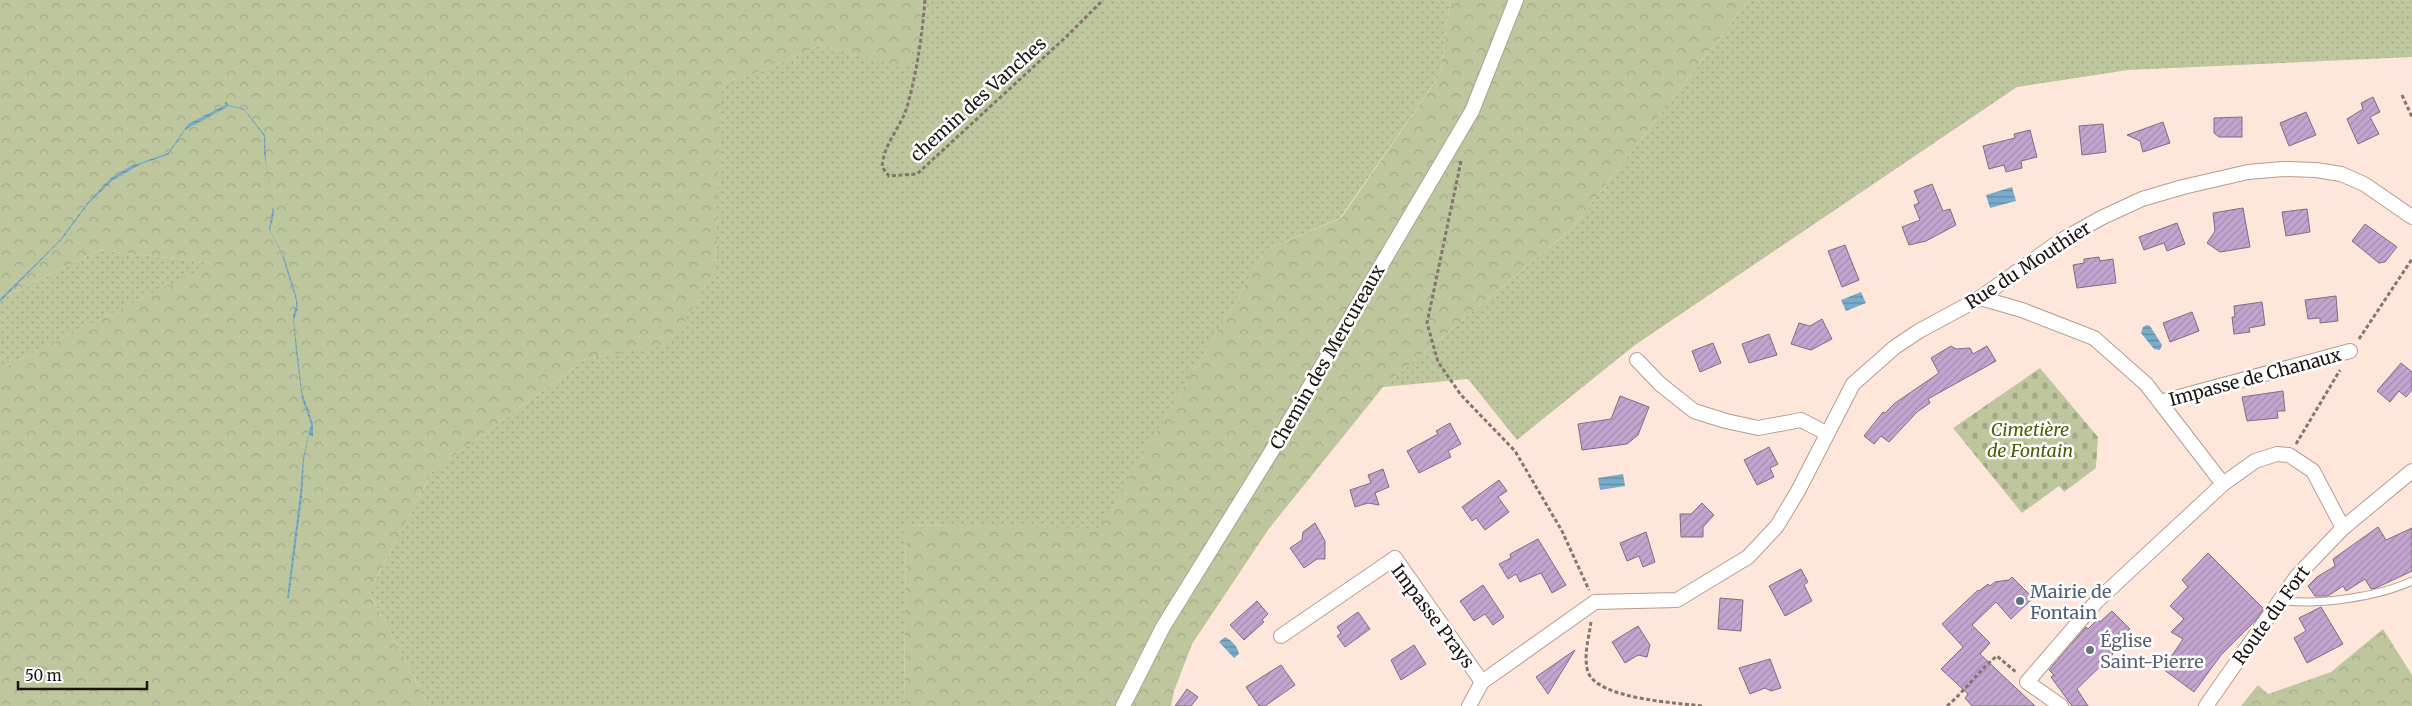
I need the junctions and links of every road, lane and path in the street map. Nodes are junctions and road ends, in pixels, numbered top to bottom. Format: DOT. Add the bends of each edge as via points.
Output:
graph roads {
  1 [pos="926,0"];
  2 [pos="1103,0"];
  3 [pos="1516,0"];
  4 [pos="2402,95"];
  5 [pos="2412,116"];
  6 [pos="1462,159"];
  7 [pos="2412,217"];
  8 [pos="1980,298"];
  9 [pos="2350,352"];
  10 [pos="1637,360"];
  11 [pos="2160,402"];
  12 [pos="1826,433"];
  13 [pos="2412,472"];
  14 [pos="2223,484"];
  15 [pos="2343,528"];
  16 [pos="2412,581"];
  17 [pos="2279,600"];
  18 [pos="1595,602"];
  19 [pos="1281,636"];
  20 [pos="1482,682"];
  21 [pos="2027,682"];
  22 [pos="1123,706"];
  23 [pos="1469,706"];
  24 [pos="1703,706"];
  25 [pos="1948,706"];
  26 [pos="2061,706"];
  27 [pos="2206,706"];
  1 -- 2 [label="path, chemin des Vanches" via="907,109 882,157 882,167 890,176 917,174"];
  3 -- 22 [label="street, Chemin des Mercureaux" via="1472,111 1270,454 1163,628"];
  4 -- 5 [label="path"];
  6 -- 18 [label="path" via="1427,323 1438,362 1461,395 1515,451 1562,530"];
  7 -- 8 [label="street, Rue du Mouthier" via="2364,184 2341,174 2283,169 2248,172 2183,187 2134,203 2060,241"];
  8 -- 11 [label="street" via="2022,310 2094,338 2146,384"];
  8 -- 12 [label="street, Rue du Mouthier" via="1919,331 1881,359 1854,384"];
  9 -- 11 [label="street, Impasse de Chanaux"];
  10 -- 12 [label="street" via="1660,384 1694,411 1758,428 1801,420"];
  11 -- 14 [label="street"];
  12 -- 18 [label="street, Rue du Mouthier" via="1777,526 1748,557 1677,600"];
  13 -- 15 [label="street, Route du Fort"];
  14 -- 15 [label="street" via="2255,461 2277,454 2289,455 2313,471"];
  14 -- 21 [label="street" via="2097,601"];
  15 -- 17 [label="street, Route du Fort"];
  16 -- 17 [label="lane" via="2392,590 2328,600 2299,604"];
  17 -- 27 [label="street, Route du Fort"];
  18 -- 20 [label="street, Impasse Prays"];
  18 -- 24 [label="path" via="1586,655 1588,672 1594,682 1613,691"];
  19 -- 20 [label="street, Impasse Prays" via="1394,558"];
  20 -- 23 [label="street, Impasse Prays"];
  21 -- 25 [label="path" via="1997,656"];
  21 -- 26 [label="street"];
}
